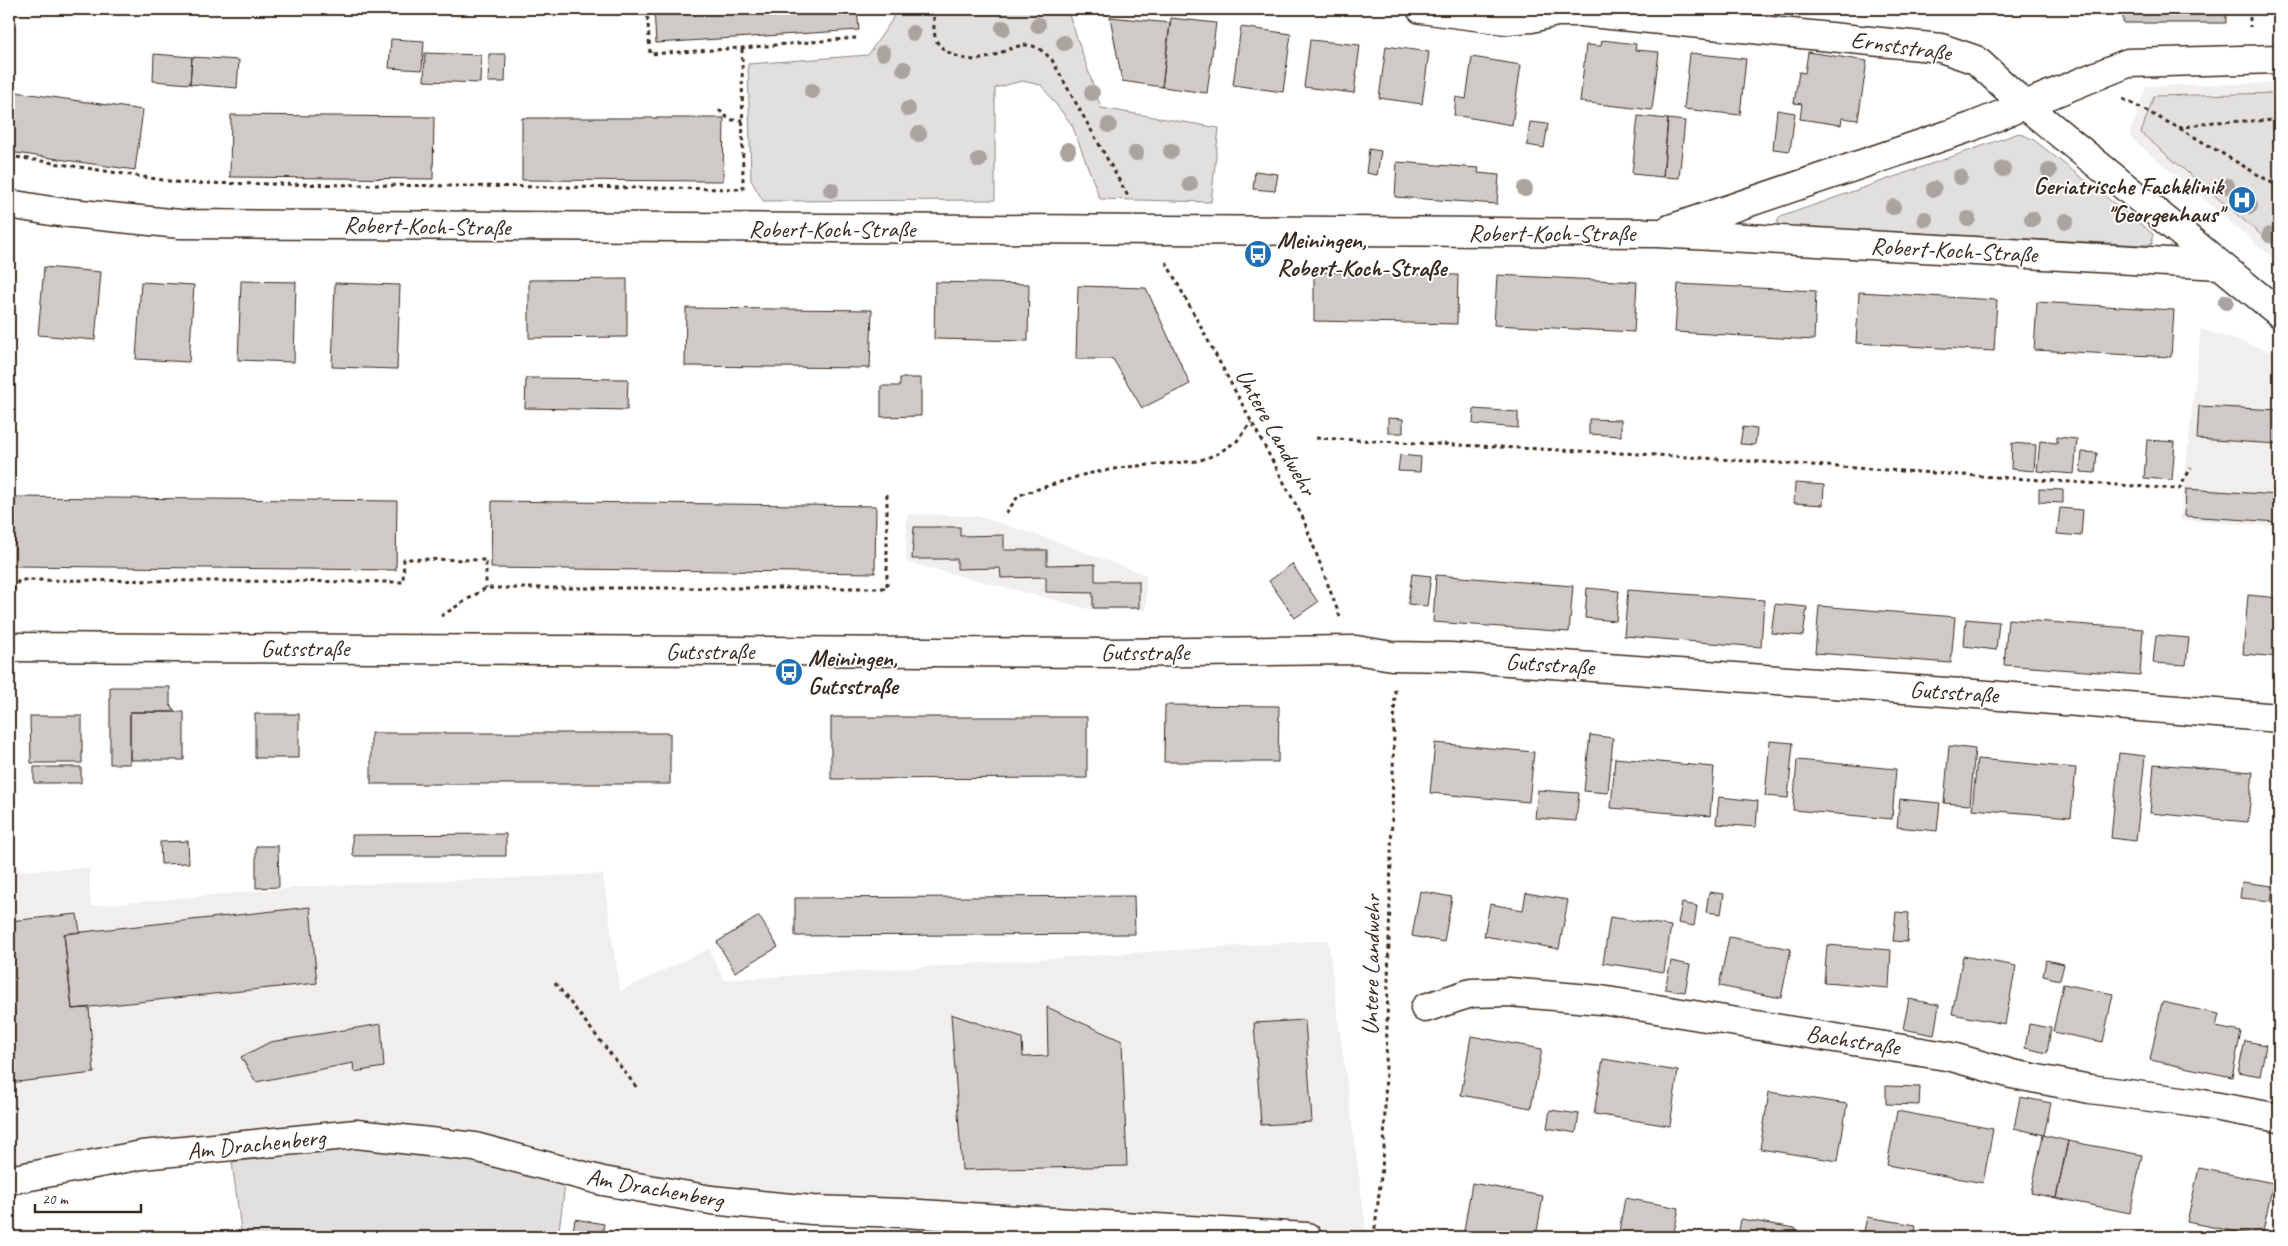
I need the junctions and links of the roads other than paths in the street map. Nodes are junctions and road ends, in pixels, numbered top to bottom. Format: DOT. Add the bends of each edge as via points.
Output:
graph roads {
  1 [pos="1421,9"];
  2 [pos="1557,10"];
  3 [pos="2279,59"];
  4 [pos="2025,105"];
  5 [pos="9,204"];
  6 [pos="1657,234"];
  7 [pos="2220,265"];
  8 [pos="2279,313"];
  9 [pos="9,647"];
  10 [pos="2279,718"];
  11 [pos="1425,1008"];
  12 [pos="2279,1118"];
  13 [pos="9,1180"];
  14 [pos="1307,1237"];
  1 -- 2 [label="street, Ernststraße" via="1506,20 1532,18"];
  2 -- 4 [label="street, Ernststraße" via="1942,48 1976,60"];
  3 -- 4 [label="street" via="2128,63"];
  4 -- 6 [label="street, Robert-Koch-Straße" via="1962,130"];
  4 -- 7 [label="street, Ernststraße"];
  5 -- 6 [label="street, Robert-Koch-Straße" via="180,224"];
  6 -- 7 [label="street, Robert-Koch-Straße"];
  7 -- 8 [label="street, Ernststraße"];
  9 -- 10 [label="street, Gutsstraße" via="1101,653 1356,650 1392,656 1460,658"];
  11 -- 12 [label="street, Bachstraße" via="1471,993 1508,992 1601,1000 1952,1057 2012,1074 2090,1089"];
  13 -- 14 [label="street, Am Drachenberg" via="142,1155 356,1134 475,1147 603,1181 711,1200 812,1210 903,1212"];
}
